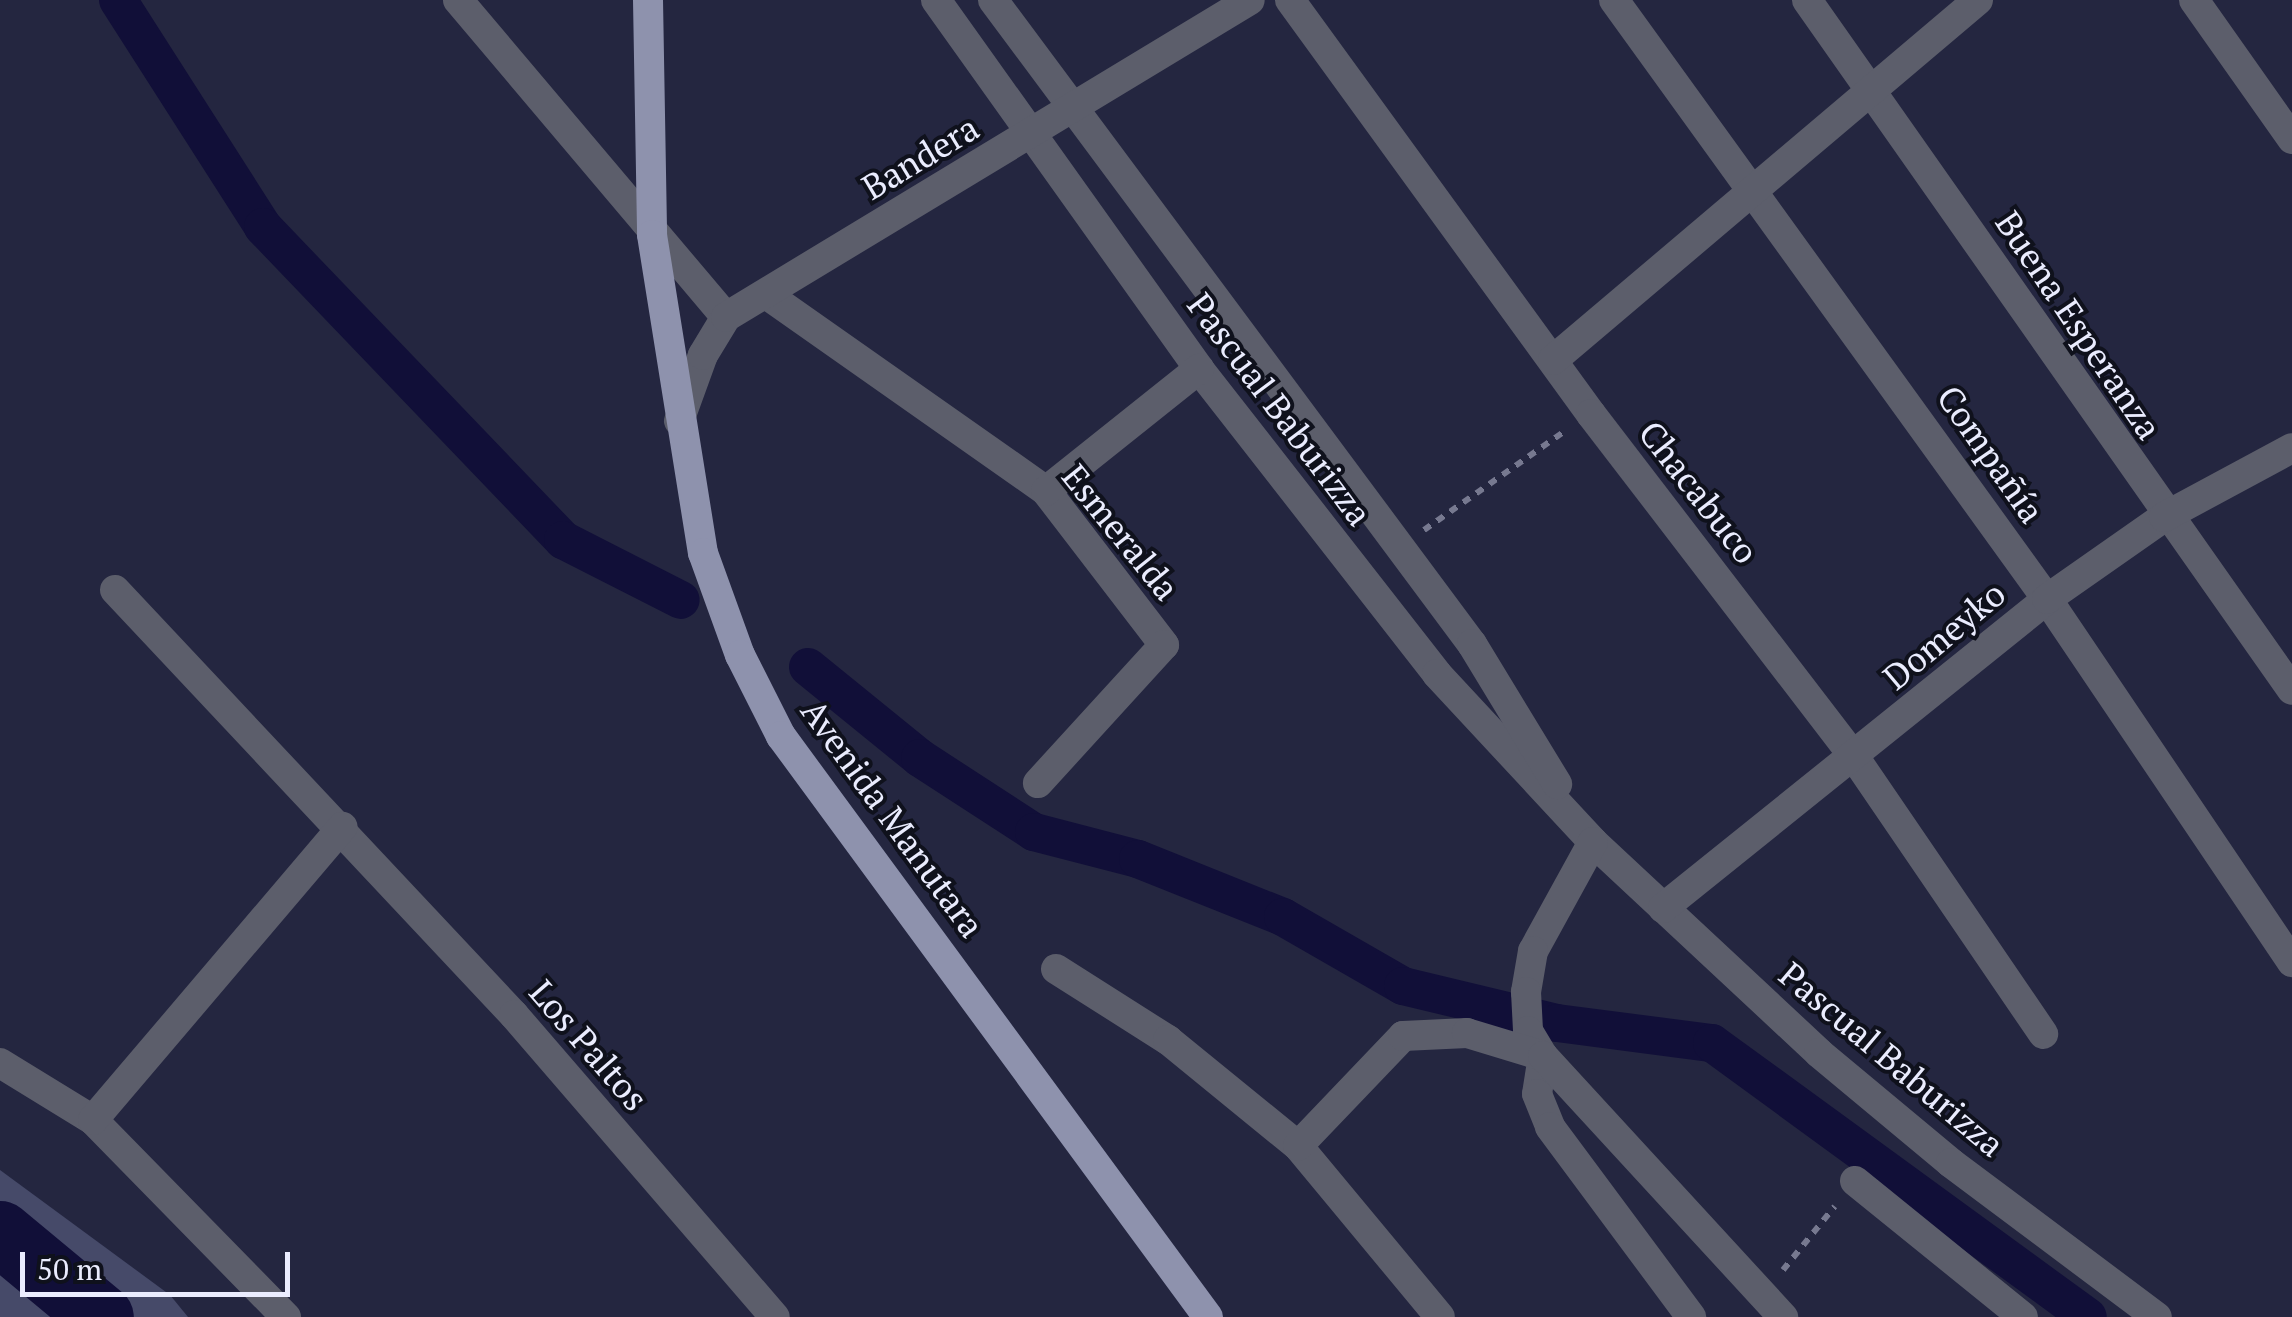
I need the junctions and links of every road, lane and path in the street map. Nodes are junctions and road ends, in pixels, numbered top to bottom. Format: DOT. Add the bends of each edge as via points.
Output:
graph roads {
  1 [pos="458,0"];
  2 [pos="648,0"];
  3 [pos="936,0"];
  4 [pos="993,0"];
  5 [pos="1250,0"];
  6 [pos="1290,0"];
  7 [pos="1614,0"];
  8 [pos="1807,0"];
  9 [pos="1978,0"];
  10 [pos="2194,0"];
  11 [pos="1873,89"];
  12 [pos="1069,107"];
  13 [pos="1033,133"];
  14 [pos="2292,139"];
  15 [pos="1754,186"];
  16 [pos="652,235"];
  17 [pos="766,294"];
  18 [pos="726,317"];
  19 [pos="1553,360"];
  20 [pos="1200,369"];
  21 [pos="1591,414"];
  22 [pos="679,421"];
  23 [pos="2292,448"];
  24 [pos="1046,490"];
  25 [pos="2164,517"];
  26 [pos="1398,548"];
  27 [pos="115,590"];
  28 [pos="2048,599"];
  29 [pos="2292,690"];
  30 [pos="1855,758"];
  31 [pos="1038,783"];
  32 [pos="342,827"];
  33 [pos="1593,842"];
  34 [pos="1664,908"];
  35 [pos="2292,962"];
  36 [pos="1056,969"];
  37 [pos="2043,1034"];
  38 [pos="1536,1044"];
  39 [pos="0,1062"];
  40 [pos="93,1120"];
  41 [pos="1298,1146"];
  42 [pos="1855,1181"];
  43 [pos="1773,1306"];
  44 [pos="286,1317"];
  45 [pos="774,1317"];
  46 [pos="1208,1317"];
  47 [pos="1440,1317"];
  48 [pos="1691,1317"];
  49 [pos="2023,1317"];
  50 [pos="2157,1317"];
  1 -- 16 [label="street"];
  2 -- 16 [label="main road, Avenida Manutara"];
  3 -- 13 [label="street, Pascual Baburizza"];
  4 -- 12 [label="street, Pascual Baburizza"];
  5 -- 12 [label="street, Bandera"];
  6 -- 19 [label="street, Chacabuco"];
  7 -- 15 [label="street, Compañía"];
  8 -- 11 [label="street, Buena Esperanza"];
  9 -- 11 [label="street"];
  10 -- 14 [label="street"];
  11 -- 15 [label="street"];
  11 -- 25 [label="street, Buena Esperanza"];
  12 -- 13 [label="street, Bandera"];
  12 -- 26 [label="street, Pascual Baburizza"];
  13 -- 17 [label="street, Bandera"];
  13 -- 20 [label="street, Pascual Baburizza"];
  15 -- 19 [label="street"];
  15 -- 28 [label="street, Compañía"];
  16 -- 18 [label="street"];
  16 -- 22 [label="main road, Avenida Manutara"];
  17 -- 18 [label="street, Bandera"];
  17 -- 24 [label="street, Esmeralda"];
  18 -- 22 [label="street"];
  19 -- 21 [label="street, Chacabuco"];
  20 -- 24 [label="street"];
  20 -- 33 [label="street, Pascual Baburizza" via="1437,674"];
  21 -- 26 [label="path"];
  21 -- 30 [label="street, Chacabuco"];
  22 -- 46 [label="main road, Avenida Manutara" via="703,553 740,655 782,736"];
  23 -- 25 [label="street, Domeyko"];
  24 -- 31 [label="street, Esmeralda" via="1164,645"];
  25 -- 28 [label="street, Domeyko"];
  25 -- 29 [label="street, Buena Esperanza"];
  26 -- 33 [label="street, Pascual Baburizza" via="1472,644"];
  27 -- 32 [label="street, Los Paltos"];
  28 -- 30 [label="street, Domeyko"];
  28 -- 35 [label="street, Compañía"];
  30 -- 34 [label="street, Domeyko"];
  30 -- 37 [label="street, Chacabuco"];
  32 -- 40 [label="street"];
  32 -- 45 [label="street, Los Paltos"];
  33 -- 34 [label="street, Pascual Baburizza"];
  33 -- 38 [label="street" via="1533,950 1526,992"];
  34 -- 50 [label="street, Pascual Baburizza" via="1922,1139"];
  36 -- 41 [label="street" via="1168,1040"];
  38 -- 41 [label="street" via="1467,1032 1404,1036"];
  38 -- 43 [label="street"];
  38 -- 48 [label="street" via="1536,1094 1550,1127"];
  39 -- 40 [label="street"];
  40 -- 44 [label="street"];
  41 -- 47 [label="street"];
  42 -- 43 [label="path"];
  42 -- 49 [label="street"];
}
